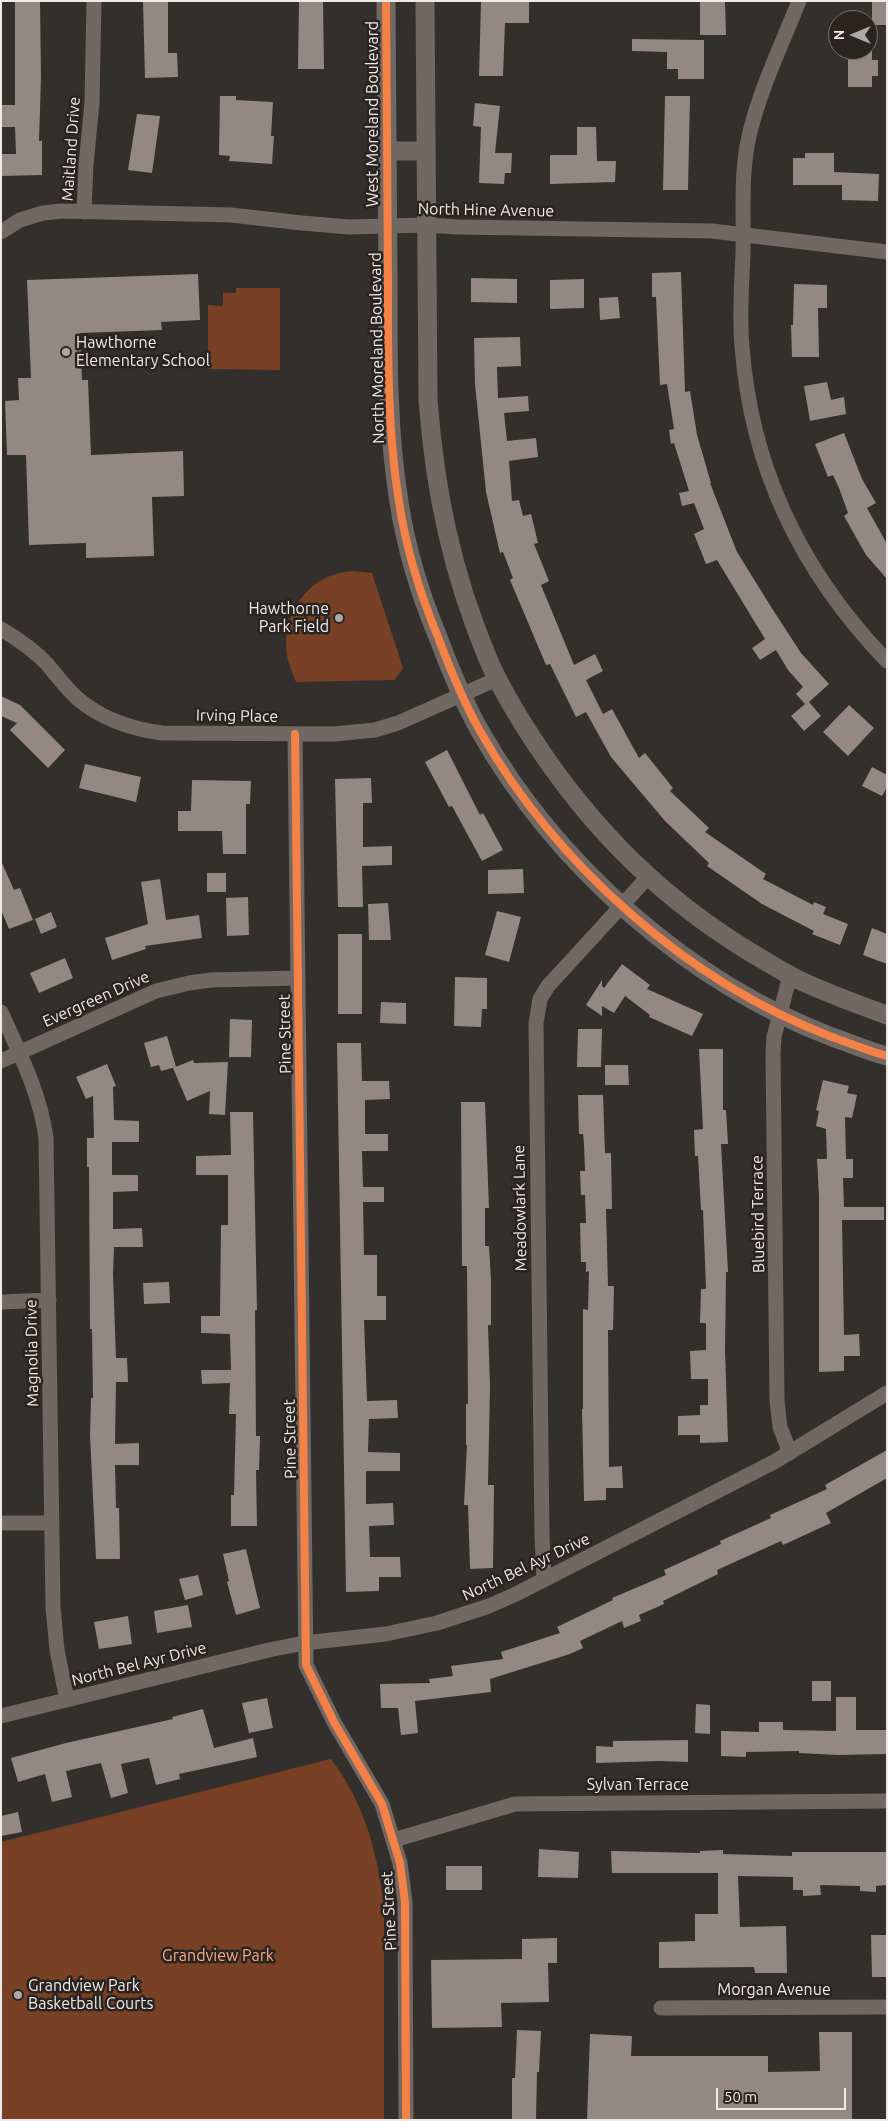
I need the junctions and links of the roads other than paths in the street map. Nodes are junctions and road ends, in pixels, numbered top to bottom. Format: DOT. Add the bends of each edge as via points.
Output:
graph roads {
  1 [pos="94,1"];
  2 [pos="386,1"];
  3 [pos="426,1"];
  4 [pos="799,1"];
  5 [pos="387,151"];
  6 [pos="426,151"];
  7 [pos="84,212"];
  8 [pos="426,225"];
  9 [pos="388,226"];
  10 [pos="1,232"];
  11 [pos="742,233"];
  12 [pos="887,252"];
  13 [pos="1,629"];
  14 [pos="887,661"];
  15 [pos="497,679"];
  16 [pos="463,696"];
  17 [pos="295,734"];
  18 [pos="648,877"];
  19 [pos="620,906"];
  20 [pos="790,975"];
  21 [pos="298,978"];
  22 [pos="1,1012"];
  23 [pos="780,1014"];
  24 [pos="887,1015"];
  25 [pos="20,1052"];
  26 [pos="887,1056"];
  27 [pos="1,1061"];
  28 [pos="49,1300"];
  29 [pos="1,1302"];
  30 [pos="887,1393"];
  31 [pos="790,1453"];
  32 [pos="1,1523"];
  33 [pos="52,1523"];
  34 [pos="544,1580"];
  35 [pos="304,1643"];
  36 [pos="67,1700"];
  37 [pos="1,1716"];
  38 [pos="887,1801"];
  39 [pos="394,1840"];
  40 [pos="887,2006"];
  41 [pos="661,2008"];
  42 [pos="406,2120"];
  1 -- 7 [label="street, Maitland Drive" via="92,103"];
  2 -- 5 [label="street, West Moreland Boulevard"];
  3 -- 6 [label="street"];
  4 -- 11 [label="street" via="750,132 743,172"];
  5 -- 6 [label="street"];
  5 -- 9 [label="street, West Moreland Boulevard"];
  6 -- 8 [label="street"];
  7 -- 9 [label="street, North Hine Avenue" via="231,215 349,227"];
  7 -- 10 [label="street, Maitland Drive" via="43,213 20,220"];
  8 -- 9 [label="street, North Hine Avenue"];
  8 -- 11 [label="street, North Hine Avenue"];
  8 -- 15 [label="street" via="428,400 438,493 464,595"];
  9 -- 16 [label="street, North Moreland Boulevard" via="390,411 399,504 411,560 428,614"];
  11 -- 12 [label="street, North Hine Avenue"];
  11 -- 14 [label="street" via="742,346 751,409 769,475 804,553 849,619"];
  13 -- 17 [label="street, Irving Place" via="20,640 46,663 79,700 97,712 139,730"];
  15 -- 16 [label="street, Irving Place"];
  15 -- 18 [label="street" via="518,717 572,795"];
  16 -- 17 [label="street, Irving Place" via="375,730"];
  16 -- 19 [label="street, North Moreland Boulevard" via="479,730 532,808 570,855"];
  17 -- 21 [label="street, Pine Street"];
  18 -- 19 [label="street, Meadowlark Lane"];
  18 -- 20 [label="street" via="738,945"];
  19 -- 23 [label="street, North Moreland Boulevard" via="701,968"];
  19 -- 34 [label="street, Meadowlark Lane" via="548,986 537,1009"];
  20 -- 23 [label="street, Bluebird Terrace"];
  20 -- 24 [label="street"];
  21 -- 25 [label="street, Evergreen Drive" via="211,980 156,991"];
  21 -- 35 [label="street, Pine Street"];
  22 -- 25 [label="street, Magnolia Drive"];
  23 -- 26 [label="street, North Moreland Boulevard"];
  23 -- 31 [label="street, Bluebird Terrace" via="773,1053 777,1401 780,1427"];
  25 -- 27 [label="street, Evergreen Drive"];
  25 -- 28 [label="street, Magnolia Drive" via="40,1101 46,1138"];
  28 -- 29 [label="street"];
  28 -- 33 [label="street, Magnolia Drive"];
  30 -- 31 [label="street, North Bel Ayr Drive"];
  31 -- 34 [label="street, North Bel Ayr Drive"];
  32 -- 33 [label="street"];
  33 -- 36 [label="street, Magnolia Drive" via="53,1607"];
  34 -- 35 [label="street, North Bel Ayr Drive" via="489,1606 437,1623 386,1634"];
  35 -- 36 [label="street, North Bel Ayr Drive"];
  35 -- 39 [label="street, Pine Street" via="306,1665 313,1682 382,1804"];
  36 -- 37 [label="street, North Bel Ayr Drive"];
  38 -- 39 [label="street, Sylvan Terrace" via="515,1804"];
  39 -- 42 [label="street, Pine Street" via="404,1902"];
  40 -- 41 [label="street, Morgan Avenue"];
}
